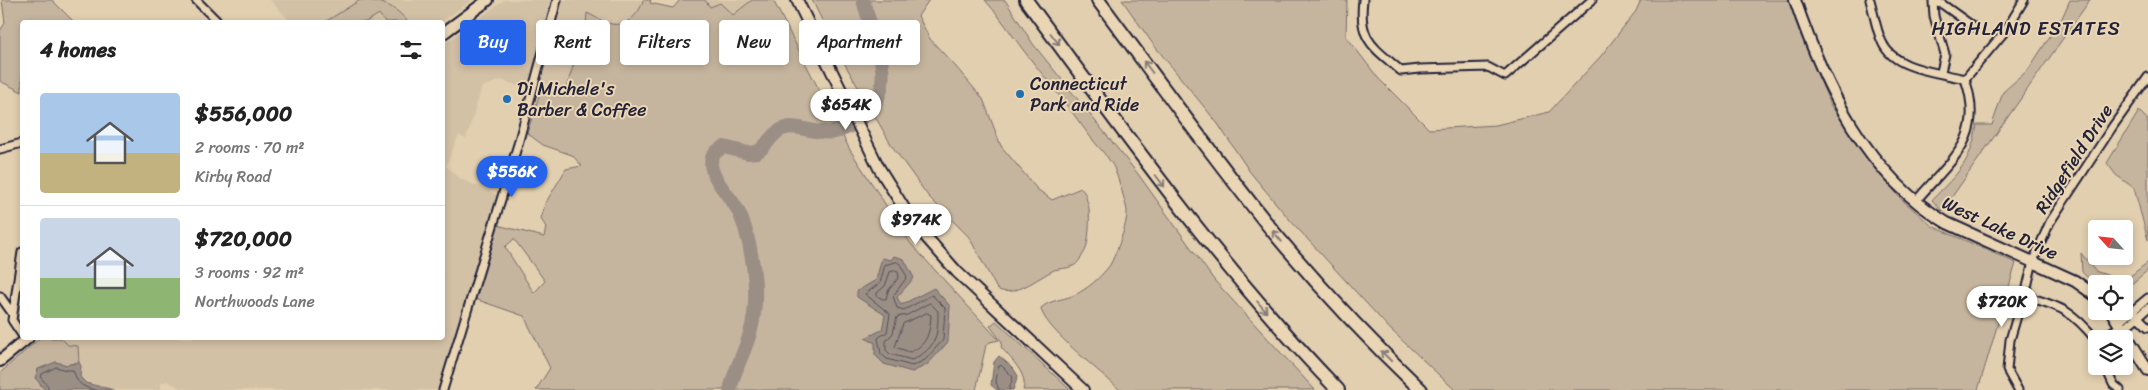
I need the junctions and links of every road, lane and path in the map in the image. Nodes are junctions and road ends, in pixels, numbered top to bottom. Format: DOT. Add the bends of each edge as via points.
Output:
graph roads {
  1 [pos="196,0"];
  2 [pos="488,0"];
  3 [pos="557,0"];
  4 [pos="797,0"];
  5 [pos="1026,0"];
  6 [pos="1098,0"];
  7 [pos="1363,0"];
  8 [pos="1592,0"];
  9 [pos="1795,0"];
  10 [pos="1870,0"];
  11 [pos="2024,0"];
  12 [pos="216,20"];
  13 [pos="1974,27"];
  14 [pos="445,32"];
  15 [pos="1941,72"];
  16 [pos="2148,77"];
  17 [pos="1965,79"];
  18 [pos="20,144"];
  19 [pos="0,148"];
  20 [pos="1916,201"];
  21 [pos="2033,261"];
  22 [pos="20,264"];
  23 [pos="2088,290"];
  24 [pos="0,296"];
  25 [pos="2025,296"];
  26 [pos="2148,298"];
  27 [pos="2148,308"];
  28 [pos="12,313"];
  29 [pos="2136,314"];
  30 [pos="2117,320"];
  31 [pos="2121,326"];
  32 [pos="2148,327"];
  33 [pos="2115,330"];
  34 [pos="20,331"];
  35 [pos="2088,331"];
  36 [pos="22,340"];
  37 [pos="0,360"];
  38 [pos="2148,370"];
  39 [pos="2109,375"];
  40 [pos="443,390"];
  41 [pos="1083,390"];
  42 [pos="1338,390"];
  43 [pos="1421,390"];
  44 [pos="2018,390"];
  45 [pos="2120,390"];
  1 -- 12 [label="street"];
  2 -- 14 [label="street"];
  3 -- 40 [label="street" via="518,144"];
  4 -- 41 [label="street" via="866,143 898,201 933,247 969,284"];
  5 -- 42 [label="highway, one-way" via="1196,229"];
  43 -- 6 [label="highway, one-way" via="1344,312 1277,236"];
  7 -- 8 [label="street" via="1362,23 1367,41 1401,71 1488,67 1505,76"];
  9 -- 20 [label="street, West Lake Drive" via="1823,75 1842,110 1866,146"];
  10 -- 15 [label="street" via="1882,42 1892,57 1906,65"];
  11 -- 17 [label="street" via="2006,30"];
  13 -- 15 [label="street" via="1942,4 1933,2 1945,54"];
  15 -- 17 [label="street"];
  16 -- 21 [label="street, Ridgefield Drive" via="2050,222"];
  17 -- 20 [label="street" via="1972,97 1968,137 1956,156"];
  18 -- 19 [label="street"];
  20 -- 21 [label="street, West Lake Drive" via="1947,223"];
  21 -- 23 [label="street, West Lake Drive"];
  21 -- 25 [label="street, Ridgefield Drive"];
  22 -- 28 [label="street"];
  24 -- 28 [label="street"];
  25 -- 35 [label="street" via="2070,312"];
  25 -- 44 [label="street, Ridgefield Drive" via="2016,316 2007,359 2010,379"];
  26 -- 29 [label="street"];
  27 -- 29 [label="street"];
  28 -- 34 [label="street" via="12,320"];
  29 -- 31 [label="street"];
  29 -- 32 [label="street"];
  30 -- 31 [label="street"];
  31 -- 33 [label="street"];
  31 -- 38 [label="street"];
  36 -- 37 [label="street"];
  39 -- 45 [label="street"];
}
